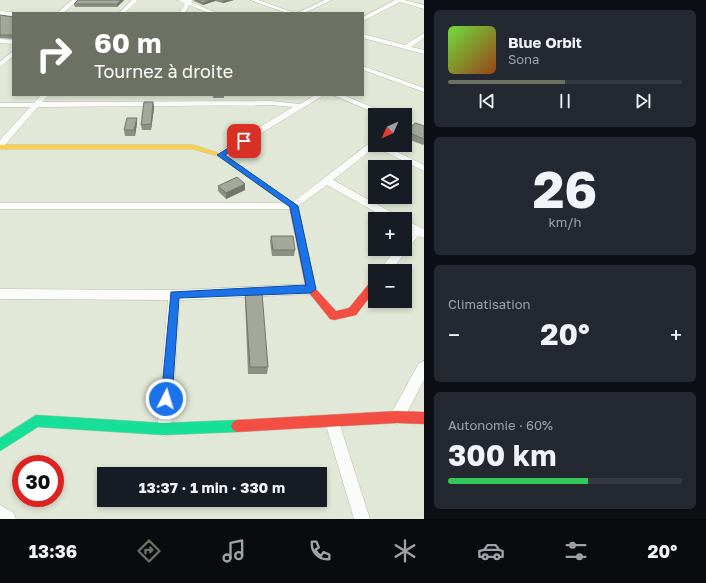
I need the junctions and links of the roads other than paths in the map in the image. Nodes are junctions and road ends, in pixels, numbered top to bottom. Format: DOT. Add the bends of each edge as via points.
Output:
graph roads {
  1 [pos="75,0"];
  2 [pos="135,0"];
  3 [pos="180,0"];
  4 [pos="256,0"];
  5 [pos="329,0"];
  6 [pos="399,0"];
  7 [pos="189,1"];
  8 [pos="424,7"];
  9 [pos="61,12"];
  10 [pos="123,12"];
  11 [pos="183,12"];
  12 [pos="212,12"];
  13 [pos="289,12"];
  14 [pos="302,12"];
  15 [pos="0,13"];
  16 [pos="12,14"];
  17 [pos="364,18"];
  18 [pos="424,35"];
  19 [pos="364,36"];
  20 [pos="0,41"];
  21 [pos="12,42"];
  22 [pos="406,47"];
  23 [pos="424,52"];
  24 [pos="12,54"];
  25 [pos="0,65"];
  26 [pos="364,68"];
  27 [pos="424,90"];
  28 [pos="44,96"];
  29 [pos="127,96"];
  30 [pos="318,96"];
  31 [pos="340,96"];
  32 [pos="123,103"];
  33 [pos="0,105"];
  34 [pos="36,105"];
  35 [pos="301,106"];
  36 [pos="370,108"];
  37 [pos="412,124"];
  38 [pos="424,128"];
  39 [pos="0,146"];
  40 [pos="368,150"];
  41 [pos="391,152"];
  42 [pos="220,155"];
  43 [pos="424,168"];
  44 [pos="328,181"];
  45 [pos="0,206"];
  46 [pos="294,206"];
  47 [pos="383,212"];
  48 [pos="420,232"];
  49 [pos="412,239"];
  50 [pos="397,256"];
  51 [pos="390,264"];
  52 [pos="311,289"];
  53 [pos="368,292"];
  54 [pos="0,294"];
  55 [pos="174,295"];
  56 [pos="424,367"];
  57 [pos="397,417"];
  58 [pos="424,418"];
  59 [pos="332,422"];
  60 [pos="164,429"];
  61 [pos="0,445"];
  62 [pos="0,513"];
  63 [pos="8,519"];
  64 [pos="362,519"];
  1 -- 9 [label="street"];
  2 -- 10 [label="street"];
  3 -- 7 [label="street"];
  4 -- 13 [label="street"];
  5 -- 14 [label="street"];
  6 -- 8 [label="street"];
  6 -- 17 [label="street"];
  7 -- 11 [label="street"];
  7 -- 12 [label="street"];
  15 -- 16 [label="street"];
  18 -- 22 [label="street"];
  19 -- 22 [label="street"];
  20 -- 21 [label="street"];
  22 -- 23 [label="street"];
  24 -- 25 [label="street"];
  26 -- 27 [label="street"];
  28 -- 34 [label="street"];
  29 -- 32 [label="street"];
  30 -- 35 [label="street"];
  31 -- 36 [label="street"];
  32 -- 34 [label="street"];
  32 -- 35 [label="street" via="271,103"];
  33 -- 34 [label="street"];
  34 -- 39 [label="street"];
  35 -- 42 [label="street"];
  37 -- 38 [label="street"];
  39 -- 42 [label="street" via="193,147"];
  40 -- 44 [label="street"];
  41 -- 43 [label="street"];
  42 -- 46 [label="street"];
  44 -- 46 [label="street"];
  44 -- 47 [label="street"];
  45 -- 46 [label="street"];
  46 -- 52 [label="street"];
  48 -- 49 [label="street"];
  50 -- 51 [label="street"];
  52 -- 53 [label="street" via="334,316 352,312"];
  52 -- 55 [label="street"];
  54 -- 55 [label="street"];
  55 -- 60 [label="street"];
  56 -- 57 [label="street"];
  57 -- 58 [label="street"];
  57 -- 59 [label="street"];
  59 -- 60 [label="street"];
  59 -- 64 [label="street"];
  60 -- 61 [label="street" via="36,421"];
  62 -- 63 [label="street"];
}
